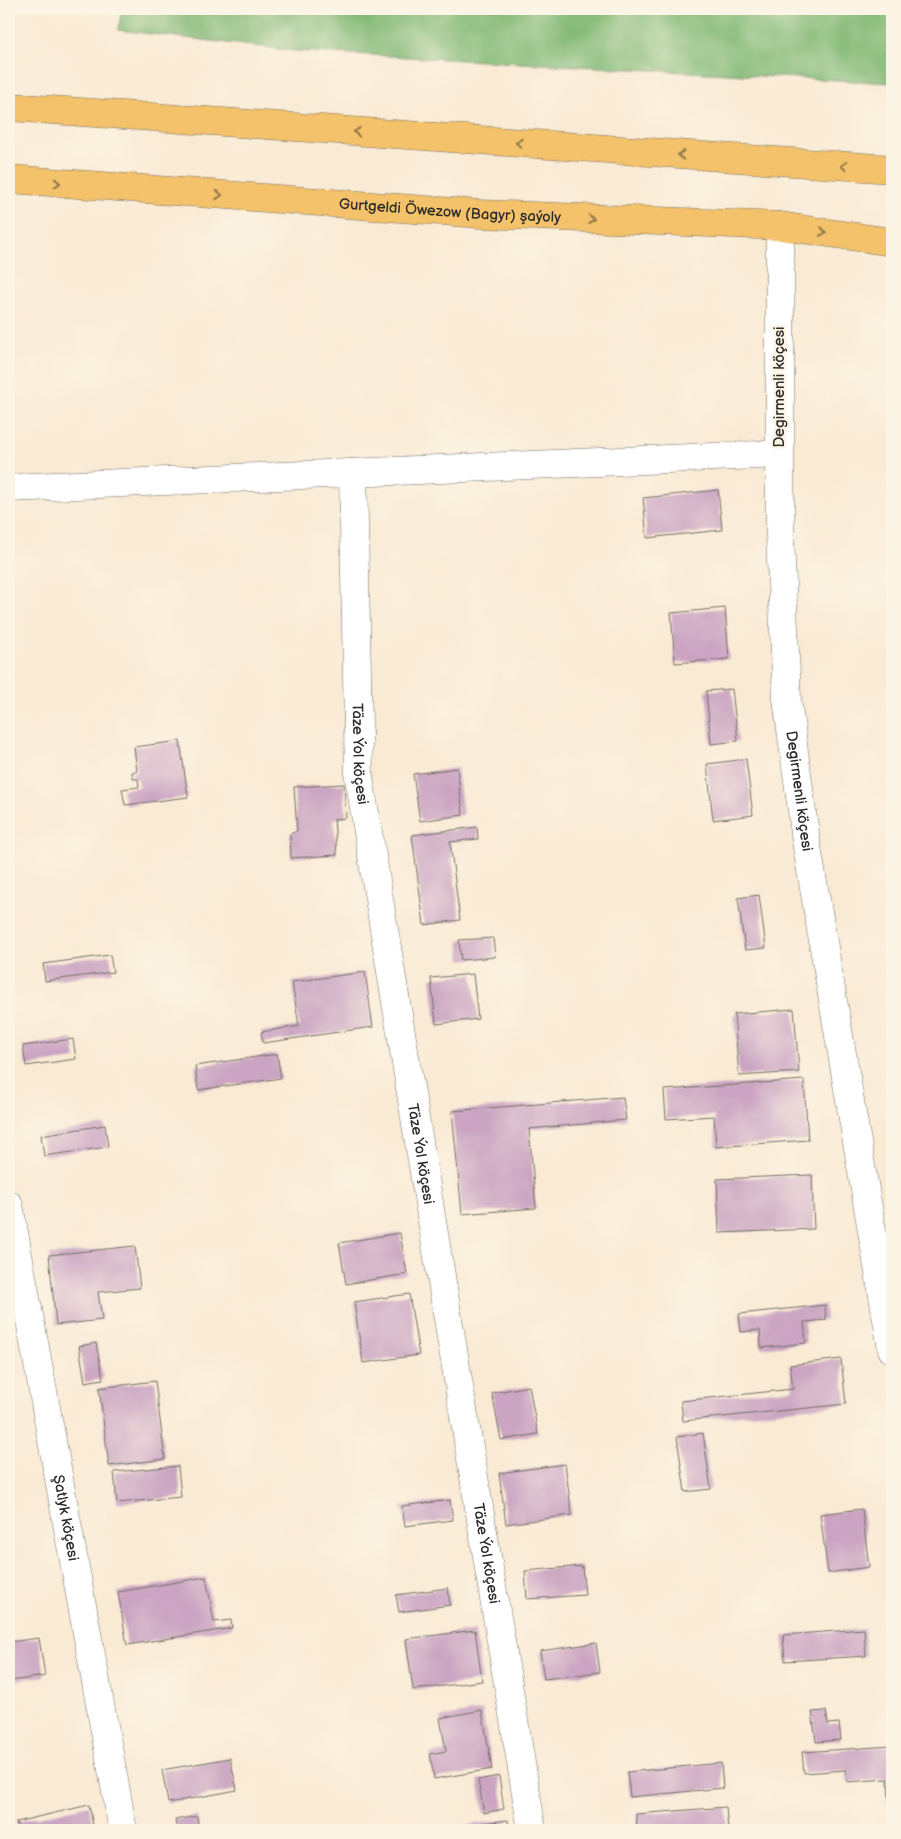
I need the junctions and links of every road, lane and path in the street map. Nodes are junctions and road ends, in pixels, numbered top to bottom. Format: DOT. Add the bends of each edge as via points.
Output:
graph roads {
  1 [pos="9,106"];
  2 [pos="892,169"];
  3 [pos="9,179"];
  4 [pos="780,226"];
  5 [pos="892,242"];
  6 [pos="779,454"];
  7 [pos="353,473"];
  8 [pos="9,488"];
  9 [pos="9,1205"];
  10 [pos="892,1349"];
  11 [pos="123,1830"];
  12 [pos="532,1830"];
  2 -- 1 [label="main road, one-way"];
  3 -- 4 [label="main road, Gurtgeldi Öwezow (Bagyr) şaýoly, one-way" via="481,214"];
  4 -- 5 [label="main road, Gurtgeldi Öwezow (Bagyr) şaýoly, one-way"];
  4 -- 6 [label="street, Degirmenli köçesi"];
  6 -- 7 [label="street"];
  6 -- 10 [label="street, Degirmenli köçesi" via="787,699 806,841"];
  7 -- 8 [label="street"];
  7 -- 12 [label="street, Täze Ýol köçesi" via="359,777"];
  9 -- 11 [label="street, Şatlyk köçesi"];
}
